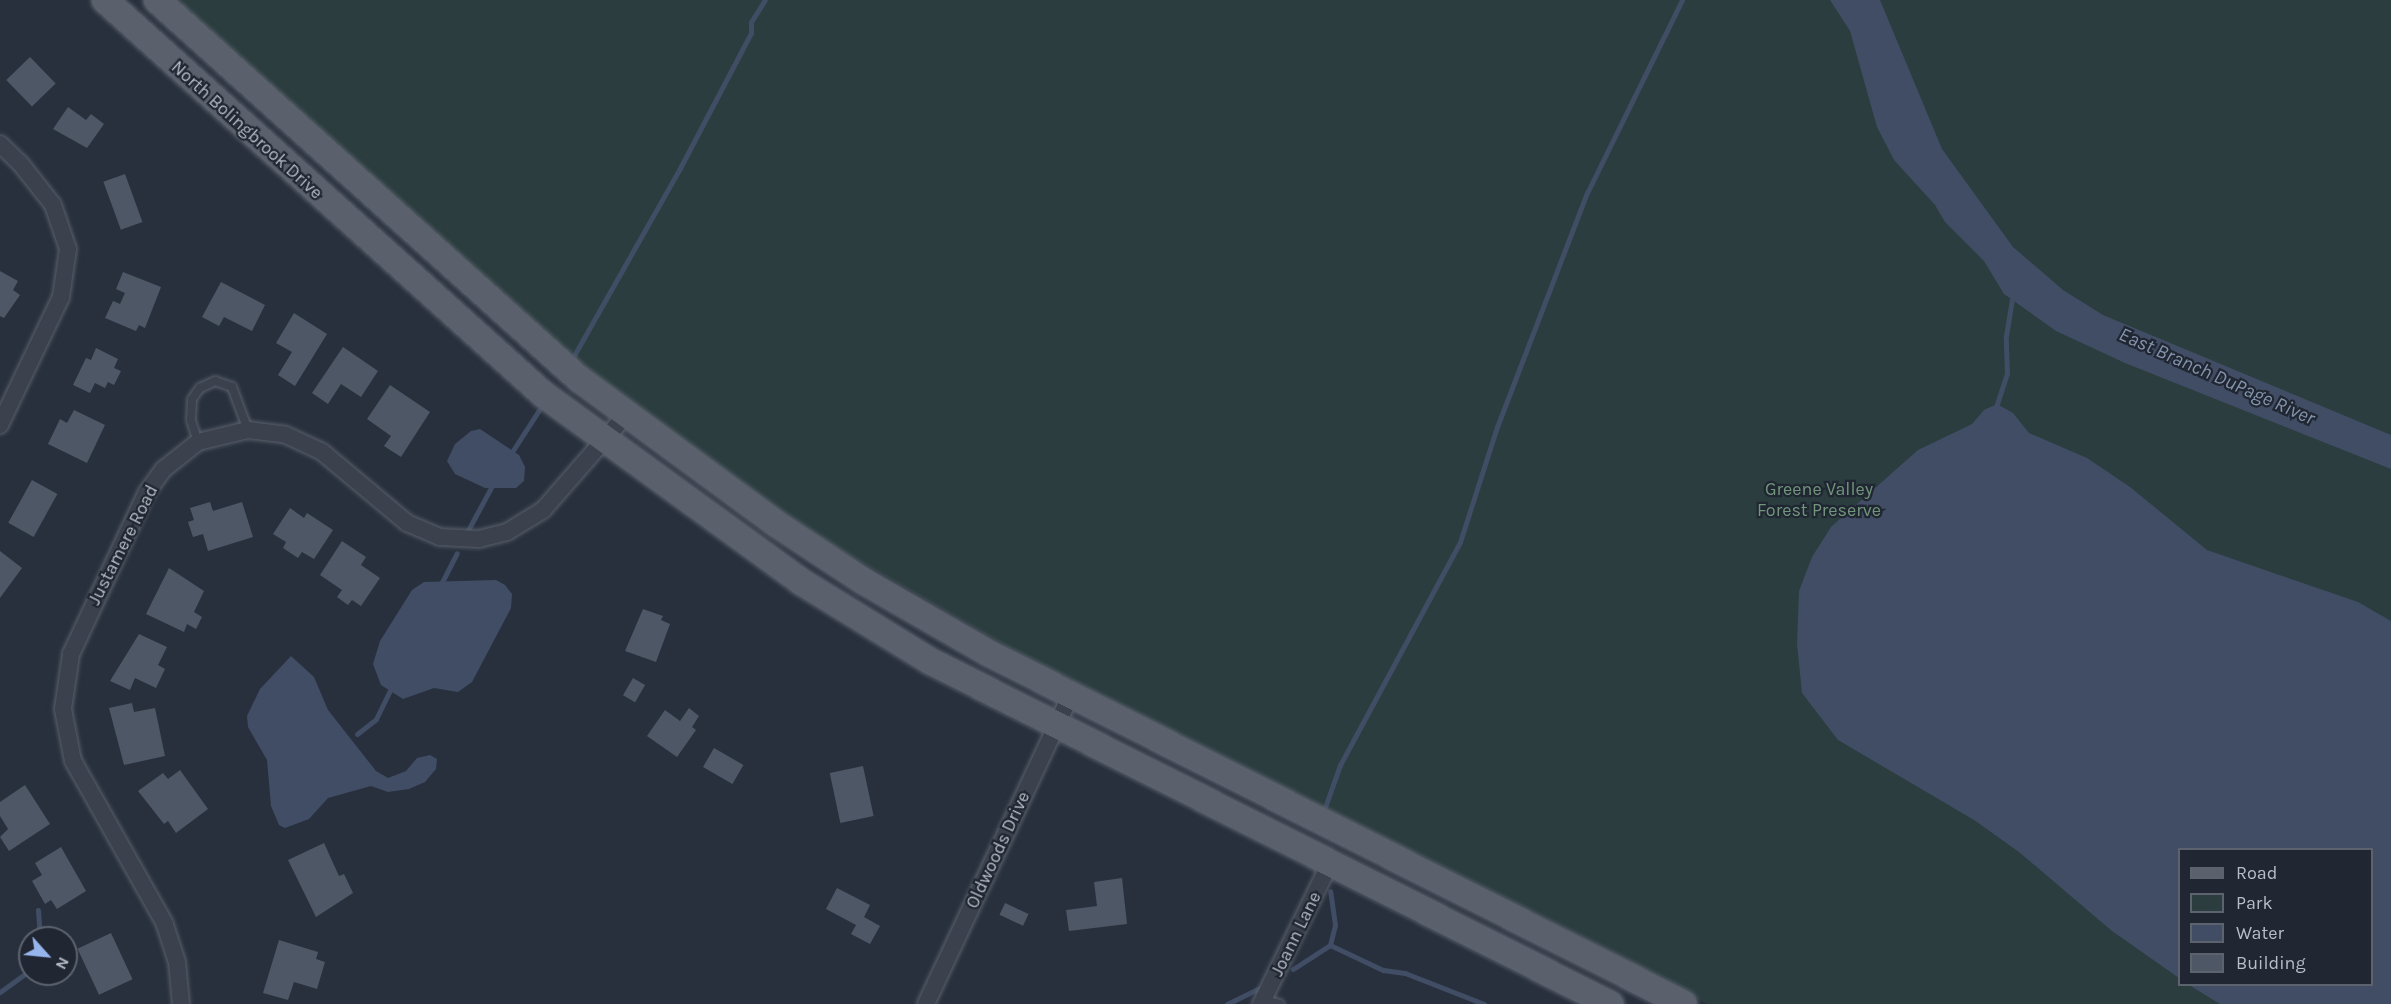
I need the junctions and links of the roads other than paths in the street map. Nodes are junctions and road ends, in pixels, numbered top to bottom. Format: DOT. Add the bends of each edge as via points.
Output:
graph roads {
  1 [pos="105,0"];
  2 [pos="156,0"];
  3 [pos="0,144"];
  4 [pos="626,416"];
  5 [pos="0,425"];
  6 [pos="248,430"];
  7 [pos="605,440"];
  8 [pos="198,442"];
  9 [pos="1070,696"];
  10 [pos="1055,726"];
  11 [pos="1330,863"];
  12 [pos="1262,1002"];
  13 [pos="181,1004"];
  14 [pos="926,1004"];
  15 [pos="1280,1004"];
  16 [pos="1610,1004"];
  17 [pos="1684,1004"];
  1 -- 7 [label="main road, North Bolingbrook Drive" via="543,394"];
  2 -- 4 [label="main road, North Bolingbrook Drive"];
  3 -- 5 [label="street" via="53,205 68,249 61,297"];
  4 -- 7 [label="street, Justamere Road"];
  4 -- 9 [label="main road, North Bolingbrook Drive" via="775,523 863,580"];
  6 -- 7 [label="street, Justamere Road" via="286,435 311,444 393,513 430,534 479,539 519,527 555,497"];
  6 -- 8 [label="street, Justamere Road"];
  6 -- 8 [label="lane" via="232,387 215,381 200,388 192,399 191,420"];
  7 -- 10 [label="main road, North Bolingbrook Drive" via="800,581 930,662"];
  8 -- 13 [label="street, Justamere Road" via="164,470 147,492 71,654 63,709 73,761 169,933 180,977"];
  9 -- 10 [label="street, Oldwoods Drive"];
  9 -- 17 [label="main road, North Bolingbrook Drive"];
  10 -- 11 [label="main road, North Bolingbrook Drive"];
  10 -- 14 [label="street, Oldwoods Drive"];
  11 -- 12 [label="street, Joann Lane"];
  11 -- 16 [label="main road, North Bolingbrook Drive"];
  12 -- 15 [label="lane"];
}
